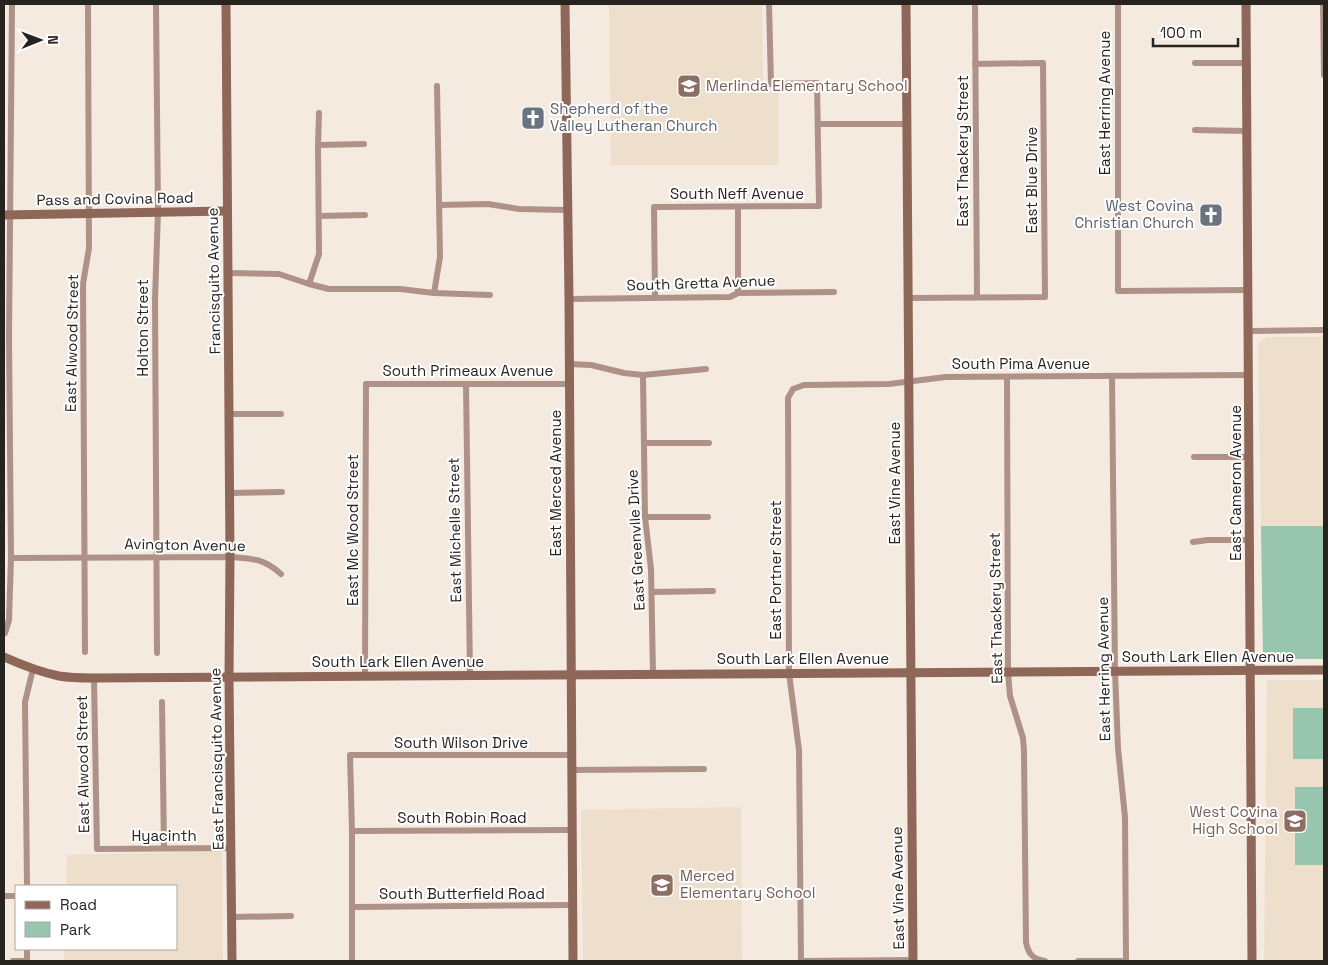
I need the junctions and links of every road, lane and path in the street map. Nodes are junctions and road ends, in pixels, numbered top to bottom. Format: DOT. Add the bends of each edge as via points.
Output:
graph roads {
  1 [pos="12,4"];
  2 [pos="88,4"];
  3 [pos="156,4"];
  4 [pos="226,4"];
  5 [pos="565,4"];
  6 [pos="769,4"];
  7 [pos="906,4"];
  8 [pos="975,4"];
  9 [pos="1118,4"];
  10 [pos="1246,4"];
  11 [pos="1323,4"];
  12 [pos="1195,63"];
  13 [pos="1246,63"];
  14 [pos="975,64"];
  15 [pos="1324,75"];
  16 [pos="437,86"];
  17 [pos="7,106"];
  18 [pos="319,113"];
  19 [pos="818,124"];
  20 [pos="907,124"];
  21 [pos="1195,130"];
  22 [pos="1247,131"];
  23 [pos="364,144"];
  24 [pos="318,145"];
  25 [pos="439,205"];
  26 [pos="738,207"];
  27 [pos="567,210"];
  28 [pos="227,211"];
  29 [pos="158,212"];
  30 [pos="89,213"];
  31 [pos="7,215"];
  32 [pos="365,215"];
  33 [pos="318,216"];
  34 [pos="228,273"];
  35 [pos="309,284"];
  36 [pos="1249,290"];
  37 [pos="834,292"];
  38 [pos="434,293"];
  39 [pos="738,293"];
  40 [pos="490,294"];
  41 [pos="655,298"];
  42 [pos="908,298"];
  43 [pos="977,298"];
  44 [pos="569,299"];
  45 [pos="1324,330"];
  46 [pos="1249,331"];
  47 [pos="7,338"];
  48 [pos="569,364"];
  49 [pos="706,369"];
  50 [pos="643,375"];
  51 [pos="1249,375"];
  52 [pos="1112,376"];
  53 [pos="1007,377"];
  54 [pos="908,381"];
  55 [pos="366,384"];
  56 [pos="466,384"];
  57 [pos="569,384"];
  58 [pos="793,389"];
  59 [pos="229,414"];
  60 [pos="281,414"];
  61 [pos="645,443"];
  62 [pos="709,443"];
  63 [pos="1194,457"];
  64 [pos="1249,458"];
  65 [pos="282,492"];
  66 [pos="230,493"];
  67 [pos="644,517"];
  68 [pos="708,517"];
  69 [pos="1250,540"];
  70 [pos="1193,542"];
  71 [pos="84,557"];
  72 [pos="156,557"];
  73 [pos="230,557"];
  74 [pos="11,558"];
  75 [pos="281,574"];
  76 [pos="713,590"];
  77 [pos="652,592"];
  78 [pos="5,634"];
  79 [pos="85,652"];
  80 [pos="156,653"];
  81 [pos="4,657"];
  82 [pos="33,669"];
  83 [pos="1324,670"];
  84 [pos="1116,671"];
  85 [pos="1250,671"];
  86 [pos="1008,672"];
  87 [pos="789,673"];
  88 [pos="910,673"];
  89 [pos="653,674"];
  90 [pos="365,676"];
  91 [pos="470,676"];
  92 [pos="570,676"];
  93 [pos="94,678"];
  94 [pos="229,678"];
  95 [pos="162,702"];
  96 [pos="571,756"];
  97 [pos="704,769"];
  98 [pos="571,770"];
  99 [pos="572,830"];
  100 [pos="352,831"];
  101 [pos="164,848"];
  102 [pos="232,848"];
  103 [pos="97,849"];
  104 [pos="27,885"];
  105 [pos="572,905"];
  106 [pos="353,907"];
  107 [pos="232,916"];
  108 [pos="291,916"];
  109 [pos="13,961"];
  110 [pos="27,961"];
  111 [pos="232,961"];
  112 [pos="352,961"];
  113 [pos="573,961"];
  114 [pos="801,961"];
  115 [pos="913,961"];
  116 [pos="1045,961"];
  117 [pos="1078,961"];
  118 [pos="1126,961"];
  119 [pos="1252,961"];
  1 -- 17 [label="street"];
  2 -- 30 [label="street, East Alwood Street"];
  3 -- 29 [label="street, Holton Street"];
  4 -- 28 [label="street, Francisquito Avenue"];
  5 -- 27 [label="street, East Merced Avenue"];
  6 -- 19 [label="street" via="771,84 817,83"];
  7 -- 20 [label="street, East Vine Avenue"];
  8 -- 14 [label="street, East Thackery Street"];
  9 -- 36 [label="street, East Herring Avenue" via="1118,291"];
  10 -- 13 [label="street, East Cameron Avenue"];
  11 -- 15 [label="street"];
  12 -- 13 [label="street"];
  13 -- 22 [label="street, East Cameron Avenue"];
  14 -- 43 [label="street, East Thackery Street"];
  14 -- 43 [label="street, East Blue Drive" via="1043,63 1045,297"];
  16 -- 25 [label="street"];
  17 -- 31 [label="street"];
  18 -- 24 [label="street"];
  19 -- 20 [label="street"];
  19 -- 26 [label="street, South Neff Avenue" via="819,206"];
  20 -- 42 [label="street, East Vine Avenue"];
  21 -- 22 [label="street"];
  22 -- 36 [label="street, East Cameron Avenue"];
  23 -- 24 [label="street"];
  24 -- 33 [label="street"];
  25 -- 27 [label="street" via="488,204 519,209"];
  25 -- 38 [label="street" via="440,257"];
  26 -- 39 [label="street"];
  26 -- 41 [label="street, South Neff Avenue" via="654,207"];
  27 -- 44 [label="street, East Merced Avenue"];
  28 -- 29 [label="street, Pass and Covina Road"];
  28 -- 34 [label="street, Francisquito Avenue"];
  29 -- 30 [label="street, Pass and Covina Road"];
  29 -- 72 [label="street, Holton Street"];
  30 -- 31 [label="street, Pass and Covina Road"];
  30 -- 71 [label="street, East Alwood Street" via="89,248 83,284"];
  31 -- 47 [label="street"];
  32 -- 33 [label="street"];
  33 -- 35 [label="street" via="319,254"];
  34 -- 35 [label="street" via="279,274"];
  34 -- 59 [label="street, Francisquito Avenue"];
  35 -- 38 [label="street" via="329,289 400,289"];
  36 -- 46 [label="street, East Cameron Avenue"];
  37 -- 39 [label="street, South Gretta Avenue"];
  38 -- 40 [label="street"];
  39 -- 41 [label="street, South Gretta Avenue" via="730,297"];
  41 -- 44 [label="street, South Gretta Avenue"];
  42 -- 43 [label="street"];
  42 -- 54 [label="street, East Vine Avenue"];
  44 -- 48 [label="street, East Merced Avenue"];
  45 -- 46 [label="street"];
  46 -- 51 [label="street, East Cameron Avenue"];
  47 -- 74 [label="street"];
  48 -- 50 [label="street" via="592,364"];
  48 -- 57 [label="street, East Merced Avenue"];
  49 -- 50 [label="street"];
  50 -- 61 [label="street, East Greenvlle Drive"];
  51 -- 52 [label="street, South Pima Avenue"];
  51 -- 64 [label="street, East Cameron Avenue"];
  52 -- 53 [label="street, South Pima Avenue"];
  52 -- 84 [label="street, East Herring Avenue"];
  53 -- 54 [label="street, South Pima Avenue"];
  53 -- 86 [label="street, East Thackery Street"];
  54 -- 58 [label="street, South Pima Avenue" via="804,385"];
  54 -- 88 [label="street, East Vine Avenue"];
  55 -- 56 [label="street, South Primeaux Avenue"];
  55 -- 90 [label="street, East Mc Wood Street"];
  56 -- 57 [label="street, South Primeaux Avenue"];
  56 -- 91 [label="street, East Michelle Street"];
  57 -- 92 [label="street, East Merced Avenue"];
  58 -- 87 [label="street, East Portner Street" via="788,398"];
  59 -- 60 [label="street"];
  59 -- 66 [label="street, Francisquito Avenue"];
  61 -- 62 [label="street"];
  61 -- 67 [label="street, East Greenvlle Drive"];
  63 -- 64 [label="street"];
  64 -- 69 [label="street, East Cameron Avenue"];
  65 -- 66 [label="street"];
  66 -- 73 [label="street, Francisquito Avenue"];
  67 -- 68 [label="street"];
  67 -- 77 [label="street, East Greenvlle Drive"];
  69 -- 70 [label="street"];
  69 -- 85 [label="street, East Cameron Avenue"];
  71 -- 72 [label="street, Avington Avenue"];
  71 -- 74 [label="street, Avington Avenue"];
  71 -- 79 [label="street, East Alwood Street"];
  72 -- 73 [label="street, Avington Avenue"];
  72 -- 80 [label="street, Holton Street"];
  73 -- 75 [label="street, Avington Avenue" via="254,559 271,565"];
  73 -- 94 [label="street, East Francisquito Avenue"];
  74 -- 78 [label="street" via="9,620"];
  76 -- 77 [label="street"];
  77 -- 89 [label="street, East Greenvlle Drive"];
  81 -- 82 [label="street"];
  82 -- 93 [label="street" via="62,676"];
  82 -- 104 [label="street" via="25,702"];
  83 -- 85 [label="street, South Lark Ellen Avenue"];
  84 -- 85 [label="street, South Lark Ellen Avenue"];
  84 -- 86 [label="street, South Lark Ellen Avenue"];
  84 -- 118 [label="street, East Herring Avenue" via="1118,748 1125,817"];
  85 -- 119 [label="street, East Cameron Avenue"];
  86 -- 88 [label="street, South Lark Ellen Avenue"];
  86 -- 116 [label="street, East Thackery Street" via="1010,696 1024,751 1027,950 1038,960"];
  87 -- 88 [label="street, South Lark Ellen Avenue"];
  87 -- 89 [label="street, South Lark Ellen Avenue"];
  87 -- 114 [label="street, East Portner Street" via="799,750"];
  88 -- 115 [label="street, East Vine Avenue"];
  89 -- 92 [label="street, South Lark Ellen Avenue"];
  90 -- 91 [label="street, South Lark Ellen Avenue"];
  90 -- 94 [label="street, South Lark Ellen Avenue"];
  91 -- 92 [label="street, South Lark Ellen Avenue"];
  92 -- 96 [label="street, East Merced Avenue"];
  93 -- 94 [label="street, South Lark Ellen Avenue"];
  93 -- 103 [label="street, East Alwood Street"];
  94 -- 102 [label="street, East Francisquito Avenue"];
  95 -- 101 [label="street"];
  96 -- 98 [label="street, East Merced Avenue"];
  96 -- 100 [label="street, South Wilson Drive" via="350,755"];
  97 -- 98 [label="street"];
  98 -- 99 [label="street, East Merced Avenue"];
  99 -- 100 [label="street, South Robin Road"];
  99 -- 105 [label="street, East Merced Avenue"];
  100 -- 106 [label="street"];
  101 -- 102 [label="street, Hyacinth"];
  101 -- 103 [label="street, Hyacinth"];
  102 -- 107 [label="street, East Francisquito Avenue"];
  105 -- 106 [label="street, South Butterfield Road"];
  105 -- 113 [label="street, East Merced Avenue"];
  106 -- 112 [label="street"];
  107 -- 108 [label="street"];
  107 -- 111 [label="street, East Francisquito Avenue"];
  109 -- 110 [label="street"];
  114 -- 115 [label="street"];
  117 -- 118 [label="street"];
}
